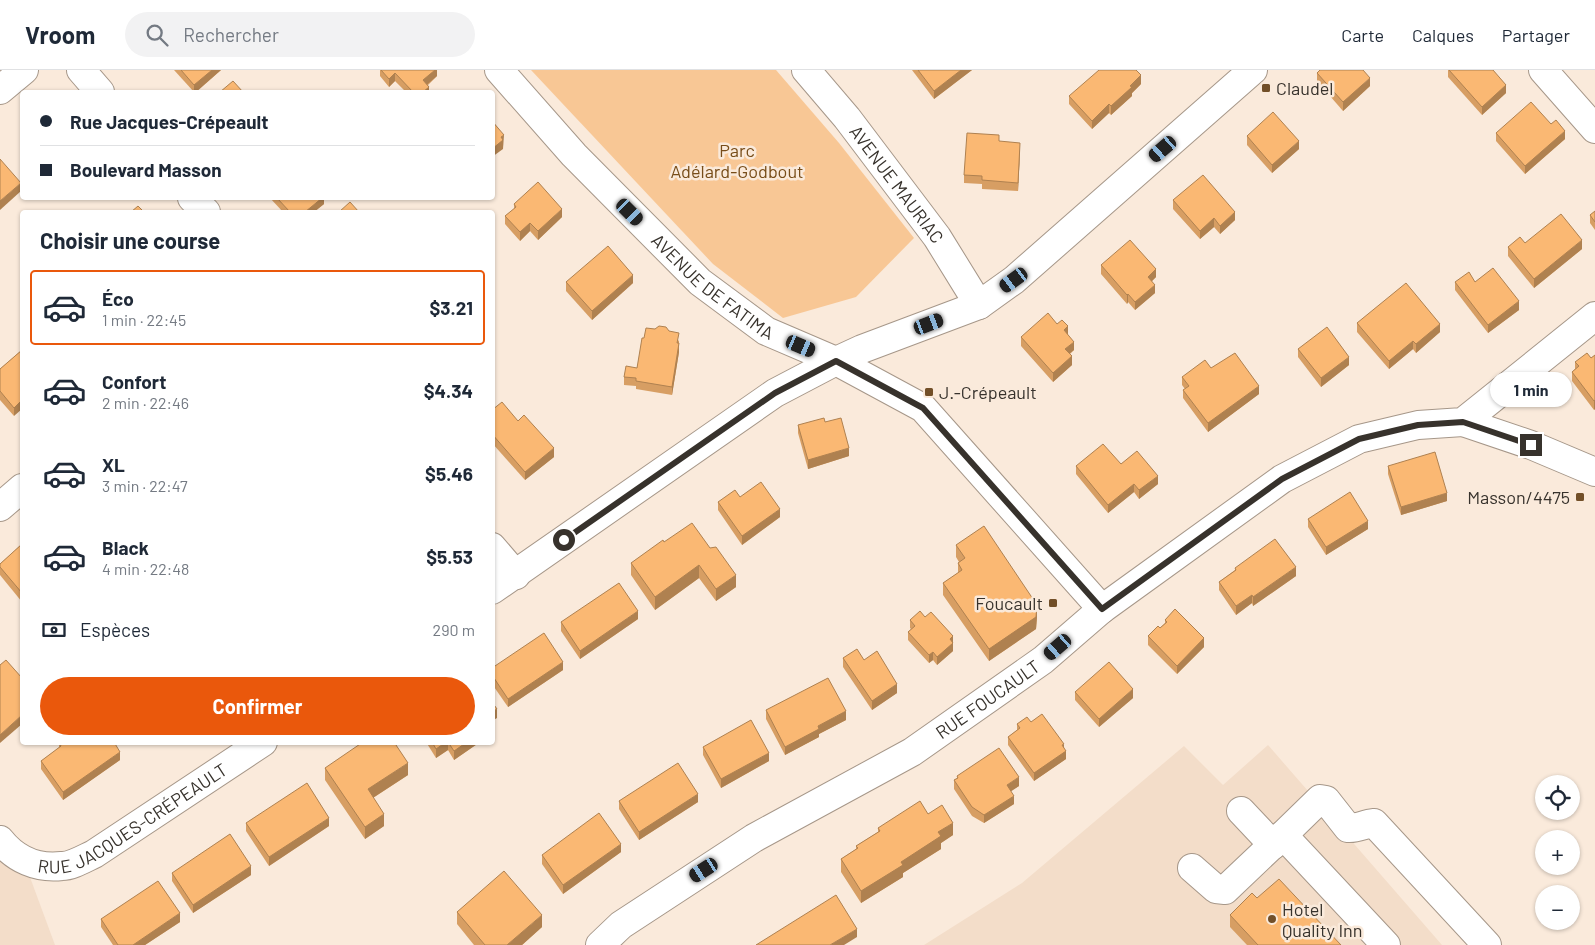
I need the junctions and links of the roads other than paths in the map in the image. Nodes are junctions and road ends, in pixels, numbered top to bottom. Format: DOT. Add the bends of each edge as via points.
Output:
graph roads {
  1 [pos="24,70"];
  2 [pos="81,70"];
  3 [pos="499,70"];
  4 [pos="806,70"];
  5 [pos="1253,70"];
  6 [pos="1543,70"];
  7 [pos="0,90"];
  8 [pos="98,90"];
  9 [pos="1595,129"];
  10 [pos="194,200"];
  11 [pos="204,210"];
  12 [pos="979,305"];
  13 [pos="1595,316"];
  14 [pos="836,361"];
  15 [pos="1463,422"];
  16 [pos="1595,472"];
  17 [pos="20,490"];
  18 [pos="0,507"];
  19 [pos="495,550"];
  20 [pos="516,574"];
  21 [pos="495,588"];
  22 [pos="1102,609"];
  23 [pos="258,745"];
  24 [pos="1241,811"];
  25 [pos="0,840"];
  26 [pos="1278,840"];
  27 [pos="1192,868"];
  28 [pos="600,945"];
  29 [pos="1386,945"];
  30 [pos="1487,945"];
  1 -- 7 [label="street"];
  2 -- 8 [label="street"];
  3 -- 14 [label="street, AVENUE DE FATIMA" via="574,155 700,282 766,331"];
  4 -- 12 [label="street, AVENUE MAURIAC" via="847,118 937,237"];
  5 -- 12 [label="street" via="1014,280"];
  6 -- 9 [label="street"];
  10 -- 11 [label="street"];
  12 -- 14 [label="street"];
  13 -- 15 [label="street"];
  14 -- 20 [label="street" via="775,393"];
  14 -- 22 [label="street, AVENUE DE FATIMA" via="923,408"];
  15 -- 16 [label="street" via="1531,445"];
  15 -- 22 [label="street, RUE FOUCAULT" via="1418,425 1359,439 1282,479"];
  17 -- 18 [label="street"];
  19 -- 20 [label="street"];
  20 -- 21 [label="street"];
  22 -- 28 [label="street, RUE FOUCAULT" via="1044,660 912,752 754,838 622,924"];
  23 -- 25 [label="street, RUE JACQUES-CRÉPEAULT" via="94,854 63,866 41,866 24,861"];
  24 -- 26 [label="street"];
  26 -- 27 [label="street" via="1225,890 1216,889"];
  26 -- 29 [label="street"];
  26 -- 30 [label="street" via="1320,799 1326,800 1348,828 1374,824"];
}
